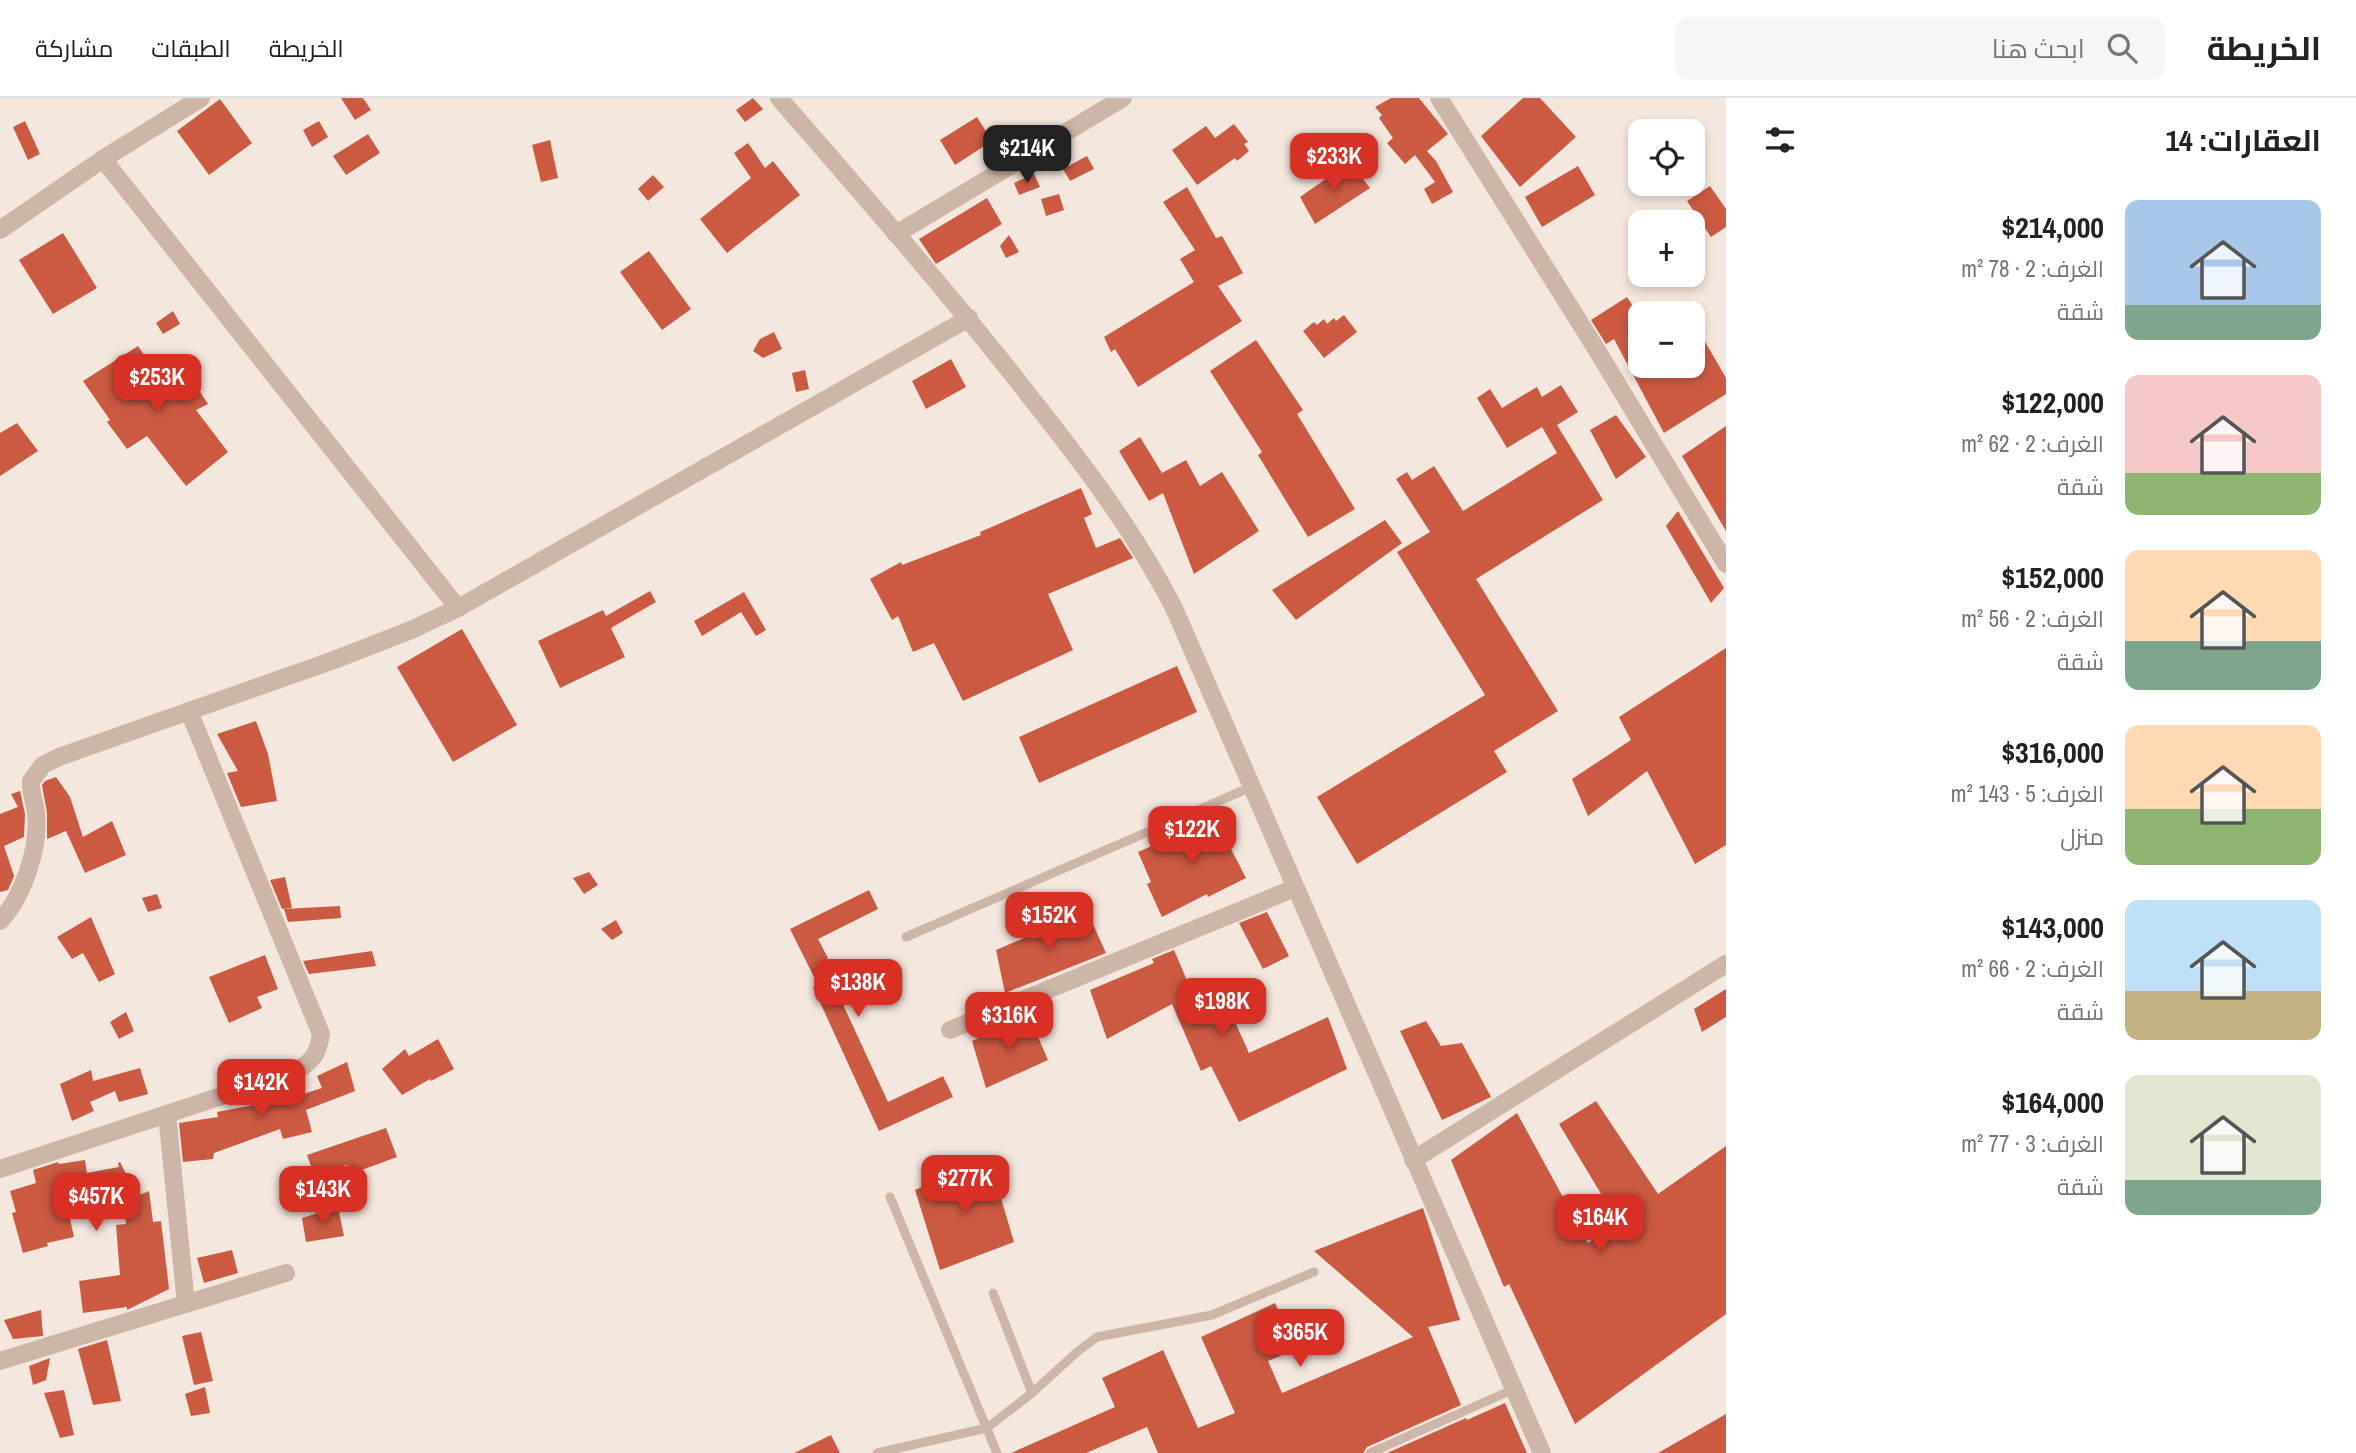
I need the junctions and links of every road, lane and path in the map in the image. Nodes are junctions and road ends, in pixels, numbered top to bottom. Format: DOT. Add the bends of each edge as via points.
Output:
graph roads {
  1 [pos="201,98"];
  2 [pos="779,98"];
  3 [pos="1123,98"];
  4 [pos="1439,98"];
  5 [pos="103,159"];
  6 [pos="0,230"];
  7 [pos="896,234"];
  8 [pos="969,318"];
  9 [pos="1726,564"];
  10 [pos="458,608"];
  11 [pos="189,711"];
  12 [pos="1251,787"];
  13 [pos="1295,888"];
  14 [pos="0,921"];
  15 [pos="906,937"];
  16 [pos="1726,964"];
  17 [pos="950,1030"];
  18 [pos="167,1114"];
  19 [pos="1413,1160"];
  20 [pos="0,1169"];
  21 [pos="890,1197"];
  22 [pos="1314,1272"];
  23 [pos="286,1273"];
  24 [pos="993,1293"];
  25 [pos="186,1304"];
  26 [pos="0,1361"];
  27 [pos="1514,1389"];
  28 [pos="1032,1393"];
  29 [pos="987,1428"];
  30 [pos="877,1453"];
  31 [pos="997,1453"];
  32 [pos="1370,1453"];
  33 [pos="1542,1453"];
  1 -- 5 [label="street"];
  2 -- 7 [label="street"];
  3 -- 7 [label="street"];
  4 -- 9 [label="street"];
  5 -- 6 [label="street"];
  5 -- 10 [label="street"];
  7 -- 8 [label="street"];
  8 -- 10 [label="street"];
  8 -- 12 [label="street" via="1134,537 1174,608"];
  10 -- 11 [label="street" via="334,660"];
  11 -- 14 [label="street" via="60,757 34,774 30,787 36,814 32,851 20,892"];
  11 -- 18 [label="street" via="321,1034 313,1060 295,1072"];
  12 -- 13 [label="street"];
  12 -- 15 [label="lane"];
  13 -- 17 [label="street"];
  13 -- 19 [label="street"];
  16 -- 19 [label="street"];
  18 -- 20 [label="street"];
  18 -- 25 [label="street"];
  19 -- 27 [label="street"];
  21 -- 29 [label="lane"];
  22 -- 28 [label="lane" via="1212,1315 1097,1337"];
  23 -- 25 [label="street"];
  24 -- 28 [label="lane"];
  25 -- 26 [label="street"];
  27 -- 32 [label="lane"];
  27 -- 33 [label="street"];
  28 -- 29 [label="lane"];
  29 -- 30 [label="lane"];
  29 -- 31 [label="lane"];
}
